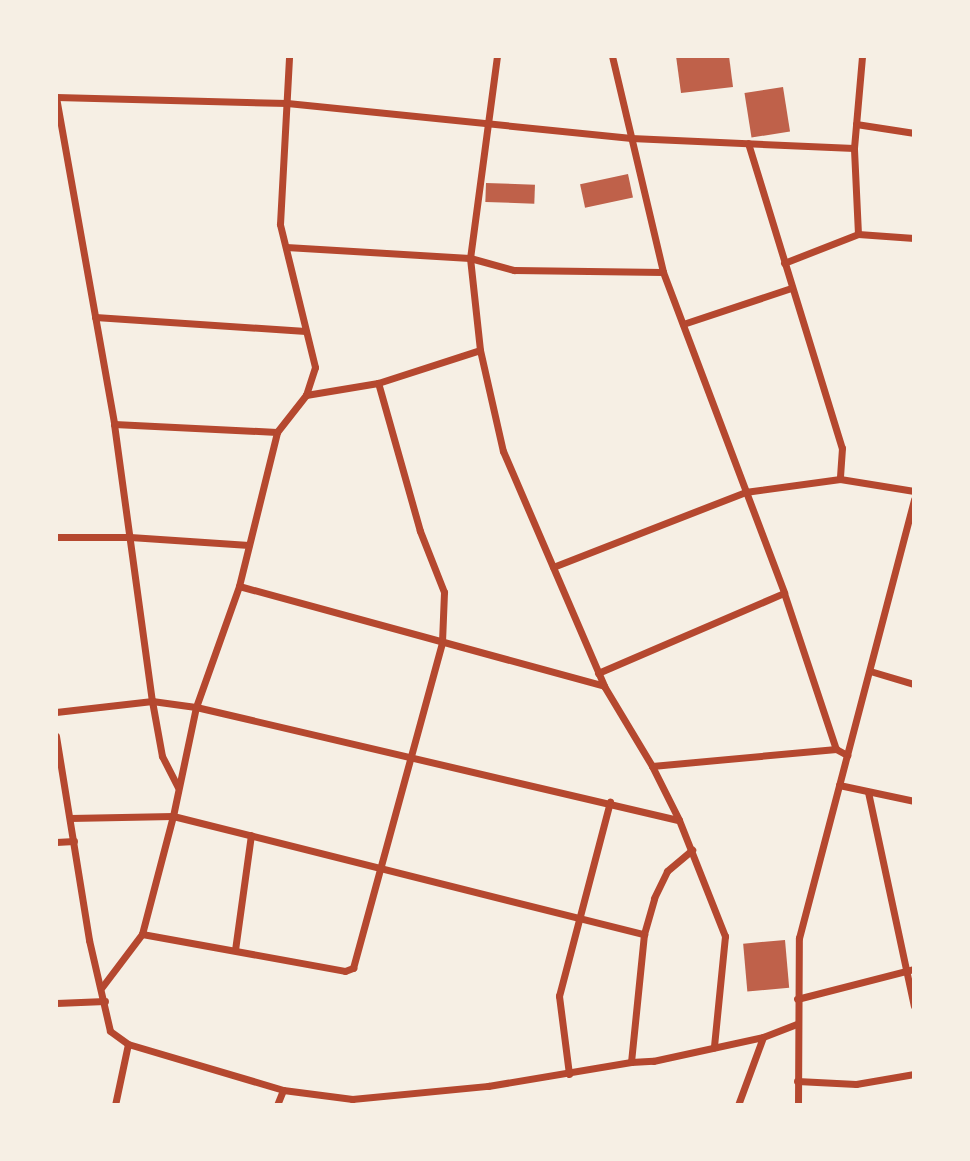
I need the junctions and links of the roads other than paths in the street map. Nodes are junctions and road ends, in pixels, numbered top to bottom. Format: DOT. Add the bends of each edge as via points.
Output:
graph roads {
  1 [pos="289,56"];
  2 [pos="497,56"];
  3 [pos="612,56"];
  4 [pos="862,56"];
  5 [pos="56,97"];
  6 [pos="286,103"];
  7 [pos="856,124"];
  8 [pos="488,125"];
  9 [pos="914,133"];
  10 [pos="631,138"];
  11 [pos="748,143"];
  12 [pos="854,148"];
  13 [pos="858,234"];
  14 [pos="914,239"];
  15 [pos="286,247"];
  16 [pos="470,258"];
  17 [pos="784,263"];
  18 [pos="663,272"];
  19 [pos="792,288"];
  20 [pos="95,317"];
  21 [pos="682,324"];
  22 [pos="306,331"];
  23 [pos="480,350"];
  24 [pos="378,383"];
  25 [pos="306,396"];
  26 [pos="114,424"];
  27 [pos="277,432"];
  28 [pos="840,479"];
  29 [pos="914,491"];
  30 [pos="745,492"];
  31 [pos="914,499"];
  32 [pos="56,537"];
  33 [pos="130,537"];
  34 [pos="249,545"];
  35 [pos="553,567"];
  36 [pos="239,586"];
  37 [pos="784,593"];
  38 [pos="442,642"];
  39 [pos="870,671"];
  40 [pos="598,673"];
  41 [pos="914,684"];
  42 [pos="604,686"];
  43 [pos="152,701"];
  44 [pos="196,707"];
  45 [pos="56,712"];
  46 [pos="56,736"];
  47 [pos="836,749"];
  48 [pos="847,755"];
  49 [pos="410,757"];
  50 [pos="652,766"];
  51 [pos="839,785"];
  52 [pos="179,788"];
  53 [pos="868,793"];
  54 [pos="914,801"];
  55 [pos="610,803"];
  56 [pos="173,816"];
  57 [pos="70,818"];
  58 [pos="679,820"];
  59 [pos="251,835"];
  60 [pos="74,841"];
  61 [pos="56,842"];
  62 [pos="692,850"];
  63 [pos="381,866"];
  64 [pos="579,917"];
  65 [pos="142,934"];
  66 [pos="644,934"];
  67 [pos="235,950"];
  68 [pos="910,970"];
  69 [pos="102,987"];
  70 [pos="797,999"];
  71 [pos="105,1001"];
  72 [pos="56,1003"];
  73 [pos="914,1006"];
  74 [pos="797,1024"];
  75 [pos="763,1038"];
  76 [pos="128,1044"];
  77 [pos="714,1047"];
  78 [pos="631,1062"];
  79 [pos="569,1074"];
  80 [pos="914,1074"];
  81 [pos="797,1081"];
  82 [pos="283,1090"];
  83 [pos="117,1104"];
  84 [pos="277,1105"];
  85 [pos="738,1105"];
  86 [pos="798,1105"];
  1 -- 6 [label="street"];
  2 -- 8 [label="street"];
  3 -- 10 [label="street"];
  4 -- 7 [label="street"];
  5 -- 6 [label="street"];
  5 -- 20 [label="street"];
  6 -- 8 [label="street"];
  6 -- 15 [label="street" via="280,224"];
  7 -- 9 [label="street"];
  7 -- 12 [label="street"];
  8 -- 10 [label="street"];
  8 -- 16 [label="street"];
  10 -- 11 [label="street"];
  10 -- 18 [label="street"];
  11 -- 12 [label="street"];
  11 -- 17 [label="street"];
  12 -- 13 [label="street"];
  13 -- 14 [label="street"];
  13 -- 17 [label="street"];
  15 -- 16 [label="street"];
  15 -- 22 [label="street"];
  16 -- 18 [label="street" via="514,270"];
  16 -- 23 [label="street"];
  17 -- 19 [label="street"];
  18 -- 21 [label="street"];
  19 -- 21 [label="street"];
  19 -- 28 [label="street" via="842,449"];
  20 -- 22 [label="street"];
  20 -- 26 [label="street"];
  21 -- 30 [label="street"];
  22 -- 25 [label="street" via="315,367"];
  23 -- 24 [label="street"];
  23 -- 35 [label="street" via="503,451"];
  24 -- 25 [label="street"];
  24 -- 38 [label="street" via="420,531 444,592"];
  25 -- 27 [label="street"];
  26 -- 27 [label="street"];
  26 -- 33 [label="street"];
  27 -- 34 [label="street"];
  28 -- 29 [label="street"];
  28 -- 30 [label="street"];
  30 -- 35 [label="street"];
  30 -- 37 [label="street"];
  31 -- 39 [label="street"];
  32 -- 33 [label="street"];
  33 -- 34 [label="street"];
  33 -- 43 [label="street"];
  34 -- 36 [label="street"];
  35 -- 40 [label="street"];
  36 -- 38 [label="street"];
  36 -- 44 [label="street"];
  37 -- 40 [label="street"];
  37 -- 47 [label="street"];
  38 -- 42 [label="street"];
  38 -- 49 [label="street"];
  39 -- 41 [label="street"];
  39 -- 48 [label="street"];
  40 -- 42 [label="street"];
  42 -- 50 [label="street"];
  43 -- 44 [label="street"];
  43 -- 45 [label="street"];
  43 -- 52 [label="street" via="162,756"];
  44 -- 49 [label="street"];
  44 -- 52 [label="street"];
  46 -- 57 [label="street"];
  47 -- 48 [label="street"];
  47 -- 50 [label="street"];
  48 -- 51 [label="street"];
  49 -- 55 [label="street"];
  49 -- 63 [label="street"];
  50 -- 58 [label="street"];
  51 -- 53 [label="street"];
  51 -- 70 [label="street" via="799,938"];
  52 -- 56 [label="street"];
  53 -- 54 [label="street"];
  53 -- 68 [label="street"];
  55 -- 58 [label="street"];
  55 -- 64 [label="street"];
  56 -- 57 [label="street"];
  56 -- 59 [label="street"];
  56 -- 65 [label="street"];
  57 -- 60 [label="street"];
  58 -- 62 [label="street"];
  59 -- 63 [label="street"];
  59 -- 67 [label="street"];
  60 -- 61 [label="street"];
  60 -- 69 [label="street" via="89,940"];
  62 -- 66 [label="street" via="667,871"];
  62 -- 77 [label="street" via="725,936"];
  63 -- 64 [label="street"];
  63 -- 67 [label="street" via="350,970"];
  64 -- 66 [label="street"];
  64 -- 79 [label="street" via="559,996"];
  65 -- 67 [label="street"];
  65 -- 69 [label="street"];
  66 -- 78 [label="street"];
  68 -- 70 [label="street"];
  68 -- 73 [label="street"];
  69 -- 71 [label="street"];
  70 -- 74 [label="street"];
  71 -- 72 [label="street"];
  71 -- 76 [label="street" via="110,1031"];
  74 -- 75 [label="street"];
  74 -- 81 [label="street"];
  75 -- 77 [label="street"];
  75 -- 85 [label="street"];
  76 -- 82 [label="street"];
  76 -- 83 [label="street"];
  77 -- 78 [label="street"];
  78 -- 79 [label="street"];
  79 -- 82 [label="street" via="352,1099"];
  80 -- 81 [label="street" via="856,1084"];
  81 -- 86 [label="street"];
  82 -- 84 [label="street"];
}
